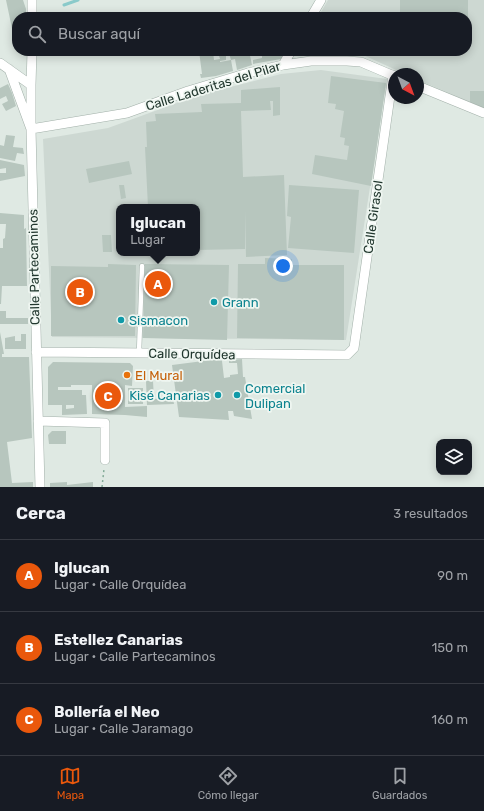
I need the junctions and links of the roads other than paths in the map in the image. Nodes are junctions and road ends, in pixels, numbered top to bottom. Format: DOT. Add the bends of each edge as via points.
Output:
graph roads {
  1 [pos="32,0"];
  2 [pos="321,0"];
  3 [pos="32,12"];
  4 [pos="314,12"];
  5 [pos="32,56"];
  6 [pos="288,56"];
  7 [pos="0,63"];
  8 [pos="283,65"];
  9 [pos="12,71"];
  10 [pos="31,71"];
  11 [pos="388,73"];
  12 [pos="15,87"];
  13 [pos="31,88"];
  14 [pos="424,88"];
  15 [pos="390,104"];
  16 [pos="484,113"];
  17 [pos="31,129"];
  18 [pos="142,266"];
  19 [pos="36,352"];
  20 [pos="139,353"];
  21 [pos="347,355"];
  22 [pos="38,421"];
  23 [pos="105,460"];
  24 [pos="40,487"];
  1 -- 3 [label="street"];
  2 -- 4 [label="street"];
  5 -- 10 [label="street, Calle Partecaminos"];
  6 -- 8 [label="street"];
  7 -- 9 [label="street"];
  8 -- 11 [label="street, Calle Laderitas del Pilar" via="311,61 361,62"];
  8 -- 17 [label="street, Calle Laderitas del Pilar" via="188,91 127,112"];
  9 -- 10 [label="street" via="24,74"];
  9 -- 12 [label="street"];
  9 -- 13 [label="street"];
  10 -- 13 [label="street, Calle Partecaminos"];
  12 -- 13 [label="street" via="20,90"];
  12 -- 17 [label="street"];
  13 -- 17 [label="street, Calle Partecaminos"];
  14 -- 16 [label="street"];
  15 -- 21 [label="street, Calle Girasol" via="354,348"];
  17 -- 19 [label="street, Calle Partecaminos"];
  18 -- 20 [label="lane"];
  19 -- 20 [label="street, Calle Orquídea"];
  19 -- 22 [label="street, Calle Partecaminos"];
  20 -- 21 [label="street, Calle Orquídea"];
  22 -- 23 [label="street" via="105,423"];
  22 -- 24 [label="street, Calle Partecaminos"];
}
